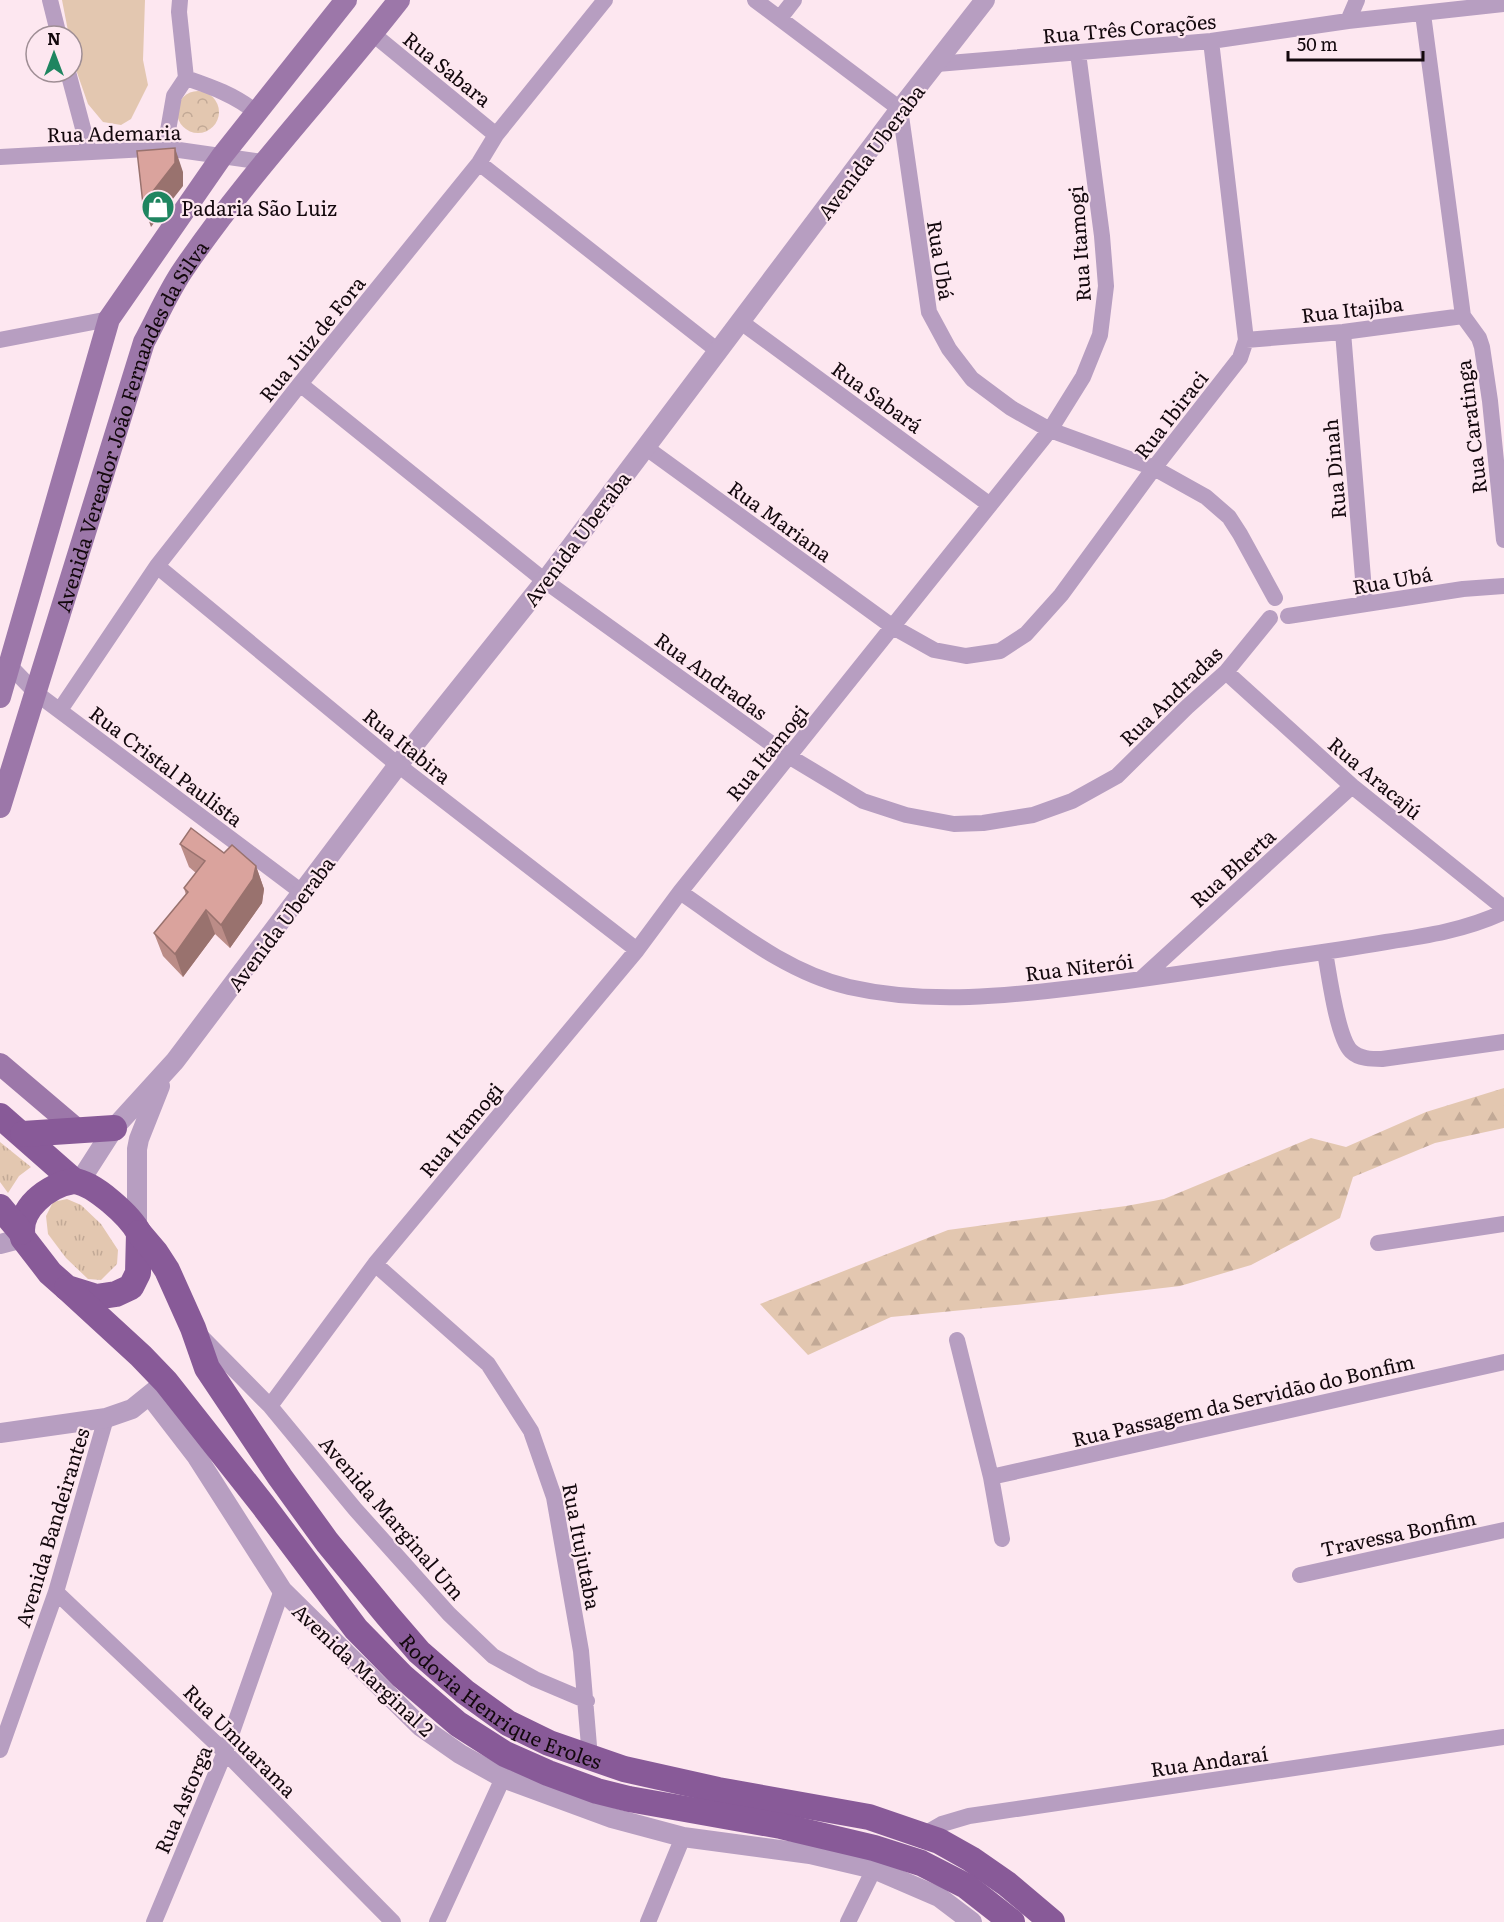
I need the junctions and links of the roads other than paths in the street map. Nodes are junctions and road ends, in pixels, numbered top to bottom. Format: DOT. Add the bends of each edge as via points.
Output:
graph roads {
  1 [pos="50,0"];
  2 [pos="180,0"];
  3 [pos="346,0"];
  4 [pos="399,0"];
  5 [pos="605,0"];
  6 [pos="755,0"];
  7 [pos="794,0"];
  8 [pos="985,0"];
  9 [pos="1357,0"];
  10 [pos="1504,4"];
  11 [pos="1423,14"];
  12 [pos="780,18"];
  13 [pos="1348,21"];
  14 [pos="56,24"];
  15 [pos="373,34"];
  16 [pos="1211,41"];
  17 [pos="1078,53"];
  18 [pos="937,64"];
  19 [pos="186,78"];
  20 [pos="71,84"];
  21 [pos="900,109"];
  22 [pos="257,113"];
  23 [pos="496,135"];
  24 [pos="165,148"];
  25 [pos="89,151"];
  26 [pos="222,156"];
  27 [pos="0,157"];
  28 [pos="263,162"];
  29 [pos="479,163"];
  30 [pos="1462,316"];
  31 [pos="109,320"];
  32 [pos="741,322"];
  33 [pos="1343,332"];
  34 [pos="0,340"];
  35 [pos="1246,340"];
  36 [pos="718,351"];
  37 [pos="300,384"];
  38 [pos="1050,430"];
  39 [pos="645,447"];
  40 [pos="1154,468"];
  41 [pos="990,505"];
  42 [pos="1504,540"];
  43 [pos="157,566"];
  44 [pos="545,581"];
  45 [pos="1504,586"];
  46 [pos="1275,598"];
  47 [pos="1365,603"];
  48 [pos="1288,616"];
  49 [pos="1270,618"];
  50 [pos="893,627"];
  51 [pos="10,666"];
  52 [pos="1226,672"];
  53 [pos="36,693"];
  54 [pos="0,697"];
  55 [pos="60,710"];
  56 [pos="790,757"];
  57 [pos="398,765"];
  58 [pos="1352,786"];
  59 [pos="0,807"];
  60 [pos="680,892"];
  61 [pos="303,893"];
  62 [pos="1504,910"];
  63 [pos="637,950"];
  64 [pos="1325,952"];
  65 [pos="1141,979"];
  66 [pos="1504,1042"];
  67 [pos="0,1064"];
  68 [pos="165,1074"];
  69 [pos="0,1116"];
  70 [pos="114,1128"];
  71 [pos="80,1132"];
  72 [pos="23,1134"];
  73 [pos="77,1181"];
  74 [pos="0,1207"];
  75 [pos="1504,1224"];
  76 [pos="138,1231"];
  77 [pos="15,1238"];
  78 [pos="1378,1243"];
  79 [pos="375,1264"];
  80 [pos="67,1288"];
  81 [pos="193,1328"];
  82 [pos="957,1340"];
  83 [pos="1504,1362"];
  84 [pos="158,1389"];
  85 [pos="270,1406"];
  86 [pos="106,1418"];
  87 [pos="0,1433"];
  88 [pos="991,1477"];
  89 [pos="1504,1530"];
  90 [pos="1002,1539"];
  91 [pos="1300,1575"];
  92 [pos="282,1590"];
  93 [pos="56,1592"];
  94 [pos="587,1701"];
  95 [pos="1504,1737"];
  96 [pos="0,1750"];
  97 [pos="225,1752"];
  98 [pos="590,1758"];
  99 [pos="503,1778"];
  100 [pos="923,1835"];
  101 [pos="683,1837"];
  102 [pos="874,1869"];
  103 [pos="154,1922"];
  104 [pos="393,1922"];
  105 [pos="437,1922"];
  106 [pos="648,1922"];
  107 [pos="848,1922"];
  108 [pos="972,1922"];
  109 [pos="1012,1922"];
  110 [pos="1052,1922"];
  1 -- 14 [label="street"];
  2 -- 19 [label="street"];
  3 -- 22 [label="main road, Avenida Vereador João Fernandes da Silva"];
  4 -- 15 [label="main road, Avenida Vereador João Fernandes da Silva"];
  5 -- 23 [label="street, Rua Juiz de Fora"];
  6 -- 12 [label="street"];
  7 -- 12 [label="street"];
  8 -- 18 [label="street, Avenida Uberaba"];
  9 -- 13 [label="street"];
  10 -- 11 [label="street, Rua Três Corações"];
  11 -- 13 [label="street, Rua Três Corações"];
  11 -- 30 [label="street"];
  12 -- 21 [label="street"];
  13 -- 16 [label="street, Rua Três Corações"];
  15 -- 23 [label="street, Rua Sabara"];
  15 -- 28 [label="main road, Avenida Vereador João Fernandes da Silva"];
  16 -- 17 [label="street, Rua Três Corações"];
  16 -- 35 [label="street"];
  17 -- 18 [label="street, Rua Três Corações"];
  17 -- 38 [label="street, Rua Itamogi" via="1106,286 1100,335 1083,377"];
  18 -- 21 [label="street, Avenida Uberaba"];
  19 -- 22 [label="street" via="241,100"];
  19 -- 24 [label="street" via="174,96"];
  20 -- 25 [label="street"];
  21 -- 32 [label="street, Avenida Uberaba"];
  21 -- 38 [label="street, Rua Ubá" via="929,312 949,349 972,379"];
  22 -- 26 [label="main road, Avenida Vereador João Fernandes da Silva"];
  23 -- 29 [label="street, Rua Juiz de Fora"];
  24 -- 25 [label="street, Rua Ademaria"];
  24 -- 26 [label="street, Rua Ademaria"];
  25 -- 27 [label="street, Rua Ademaria"];
  26 -- 28 [label="street, Rua Ademaria"];
  26 -- 31 [label="main road, Avenida Vereador João Fernandes da Silva"];
  28 -- 53 [label="main road, Avenida Vereador João Fernandes da Silva" via="181,271 144,342"];
  29 -- 36 [label="street"];
  29 -- 37 [label="street, Rua Juiz de Fora"];
  30 -- 33 [label="street, Rua Itajiba"];
  30 -- 42 [label="street, Rua Caratinga" via="1482,347"];
  31 -- 34 [label="street"];
  31 -- 51 [label="main road, Avenida Vereador João Fernandes da Silva"];
  32 -- 36 [label="street, Avenida Uberaba"];
  32 -- 41 [label="street, Rua Sabará"];
  33 -- 35 [label="street, Rua Itajiba"];
  33 -- 47 [label="street, Rua Dinah"];
  35 -- 40 [label="street, Rua Ibiraci" via="1240,358"];
  36 -- 39 [label="street, Avenida Uberaba"];
  37 -- 43 [label="street, Rua Juiz de Fora"];
  37 -- 44 [label="street, Rua Andradas"];
  38 -- 40 [label="street, Rua Ubá"];
  38 -- 41 [label="street, Rua Itamogi"];
  39 -- 44 [label="street, Avenida Uberaba"];
  39 -- 50 [label="street, Rua Mariana"];
  40 -- 46 [label="street, Rua Ubá" via="1206,497 1229,517"];
  40 -- 50 [label="street, Rua Ibiraci" via="1061,595 1026,634 1000,651 966,656 934,650"];
  41 -- 50 [label="street, Rua Itamogi"];
  43 -- 55 [label="street, Rua Juiz de Fora"];
  43 -- 57 [label="street, Rua Itabira"];
  44 -- 56 [label="street, Rua Andradas"];
  44 -- 57 [label="street, Avenida Uberaba"];
  45 -- 47 [label="street, Rua Ubá"];
  46 -- 48 [label="street" via="1288,603"];
  46 -- 49 [label="street" via="1267,607"];
  47 -- 48 [label="street, Rua Ubá"];
  48 -- 49 [label="street" via="1281,621"];
  49 -- 52 [label="street, Rua Andradas"];
  50 -- 56 [label="street, Rua Itamogi"];
  51 -- 53 [label="street, Rua Cristal Paulista"];
  51 -- 54 [label="main road, Avenida Vereador João Fernandes da Silva"];
  52 -- 56 [label="street, Rua Andradas" via="1117,776 1072,801 1033,815 954,824 906,815 863,801"];
  52 -- 58 [label="street, Rua Aracajú"];
  53 -- 55 [label="street, Rua Cristal Paulista"];
  53 -- 59 [label="main road, Avenida Vereador João Fernandes da Silva"];
  55 -- 61 [label="street, Rua Cristal Paulista"];
  56 -- 60 [label="street, Rua Itamogi"];
  57 -- 61 [label="street, Avenida Uberaba"];
  57 -- 63 [label="street, Rua Itabira"];
  58 -- 62 [label="street, Rua Aracajú"];
  58 -- 65 [label="street, Rua Bherta"];
  60 -- 63 [label="street, Rua Itamogi"];
  60 -- 65 [label="street, Rua Niterói" via="790,966 848,987 905,995 963,997"];
  61 -- 68 [label="street, Avenida Uberaba"];
  62 -- 64 [label="street, Rua Niterói" via="1486,921 1447,932"];
  63 -- 79 [label="street, Rua Itamogi"];
  64 -- 65 [label="street, Rua Niterói"];
  64 -- 66 [label="street" via="1342,1036 1358,1055 1382,1059"];
  67 -- 71 [label="main road"];
  68 -- 70 [label="street, Avenida Uberaba"];
  68 -- 76 [label="street, Avenida Uberaba" via="137,1149"];
  69 -- 72 [label="main road"];
  70 -- 71 [label="main road"];
  70 -- 73 [label="street, Avenida Uberaba"];
  71 -- 72 [label="main road"];
  72 -- 73 [label="main road"];
  73 -- 76 [label="main road" via="96,1190"];
  73 -- 77 [label="main road" via="54,1186 39,1198"];
  74 -- 77 [label="main road"];
  75 -- 78 [label="street"];
  76 -- 80 [label="main road" via="138,1273 131,1287 117,1294 96,1296"];
  76 -- 81 [label="main road, Rodovia Henrique Eroles" via="167,1270"];
  77 -- 80 [label="main road"];
  79 -- 85 [label="street, Rua Itamogi"];
  79 -- 94 [label="street, Rua Itujutaba" via="488,1364 531,1431 554,1497"];
  80 -- 84 [label="main road, Rodovia Henrique Eroles" via="141,1356"];
  81 -- 85 [label="street, Avenida Marginal Um"];
  81 -- 98 [label="main road, Rodovia Henrique Eroles" via="207,1368 279,1477 327,1542 419,1652 508,1723"];
  82 -- 88 [label="street"];
  83 -- 88 [label="street, Rua Passagem da Servidão do Bonfim"];
  84 -- 86 [label="street" via="132,1409"];
  84 -- 92 [label="street, Avenida Marginal 2"];
  84 -- 109 [label="main road, Rodovia Henrique Eroles" via="264,1505 356,1629 402,1676 458,1724 495,1748 548,1773 608,1794 780,1826 921,1863 966,1886"];
  85 -- 94 [label="street, Avenida Marginal Um" via="355,1509 449,1614 493,1656"];
  86 -- 87 [label="street"];
  86 -- 93 [label="street, Avenida Bandeirantes"];
  88 -- 90 [label="street"];
  89 -- 91 [label="street, Travessa Bonfim"];
  92 -- 97 [label="street, Rua Astorga"];
  92 -- 99 [label="street, Avenida Marginal 2" via="420,1726"];
  93 -- 96 [label="street, Avenida Bandeirantes"];
  93 -- 97 [label="street, Rua Umuarama"];
  94 -- 98 [label="street, Rua Itujutaba"];
  95 -- 100 [label="street, Rua Andaraí" via="969,1816"];
  97 -- 103 [label="street, Rua Astorga"];
  97 -- 104 [label="street, Rua Umuarama"];
  98 -- 100 [label="main road, Rodovia Henrique Eroles" via="718,1790 869,1817"];
  99 -- 101 [label="street, Avenida Marginal 2" via="612,1818"];
  99 -- 105 [label="street"];
  100 -- 110 [label="main road, Rodovia Henrique Eroles" via="971,1859"];
  101 -- 102 [label="street, Avenida Marginal 2" via="810,1854"];
  101 -- 106 [label="street"];
  102 -- 107 [label="street"];
  102 -- 108 [label="street, Avenida Marginal 2" via="939,1897"];
}
